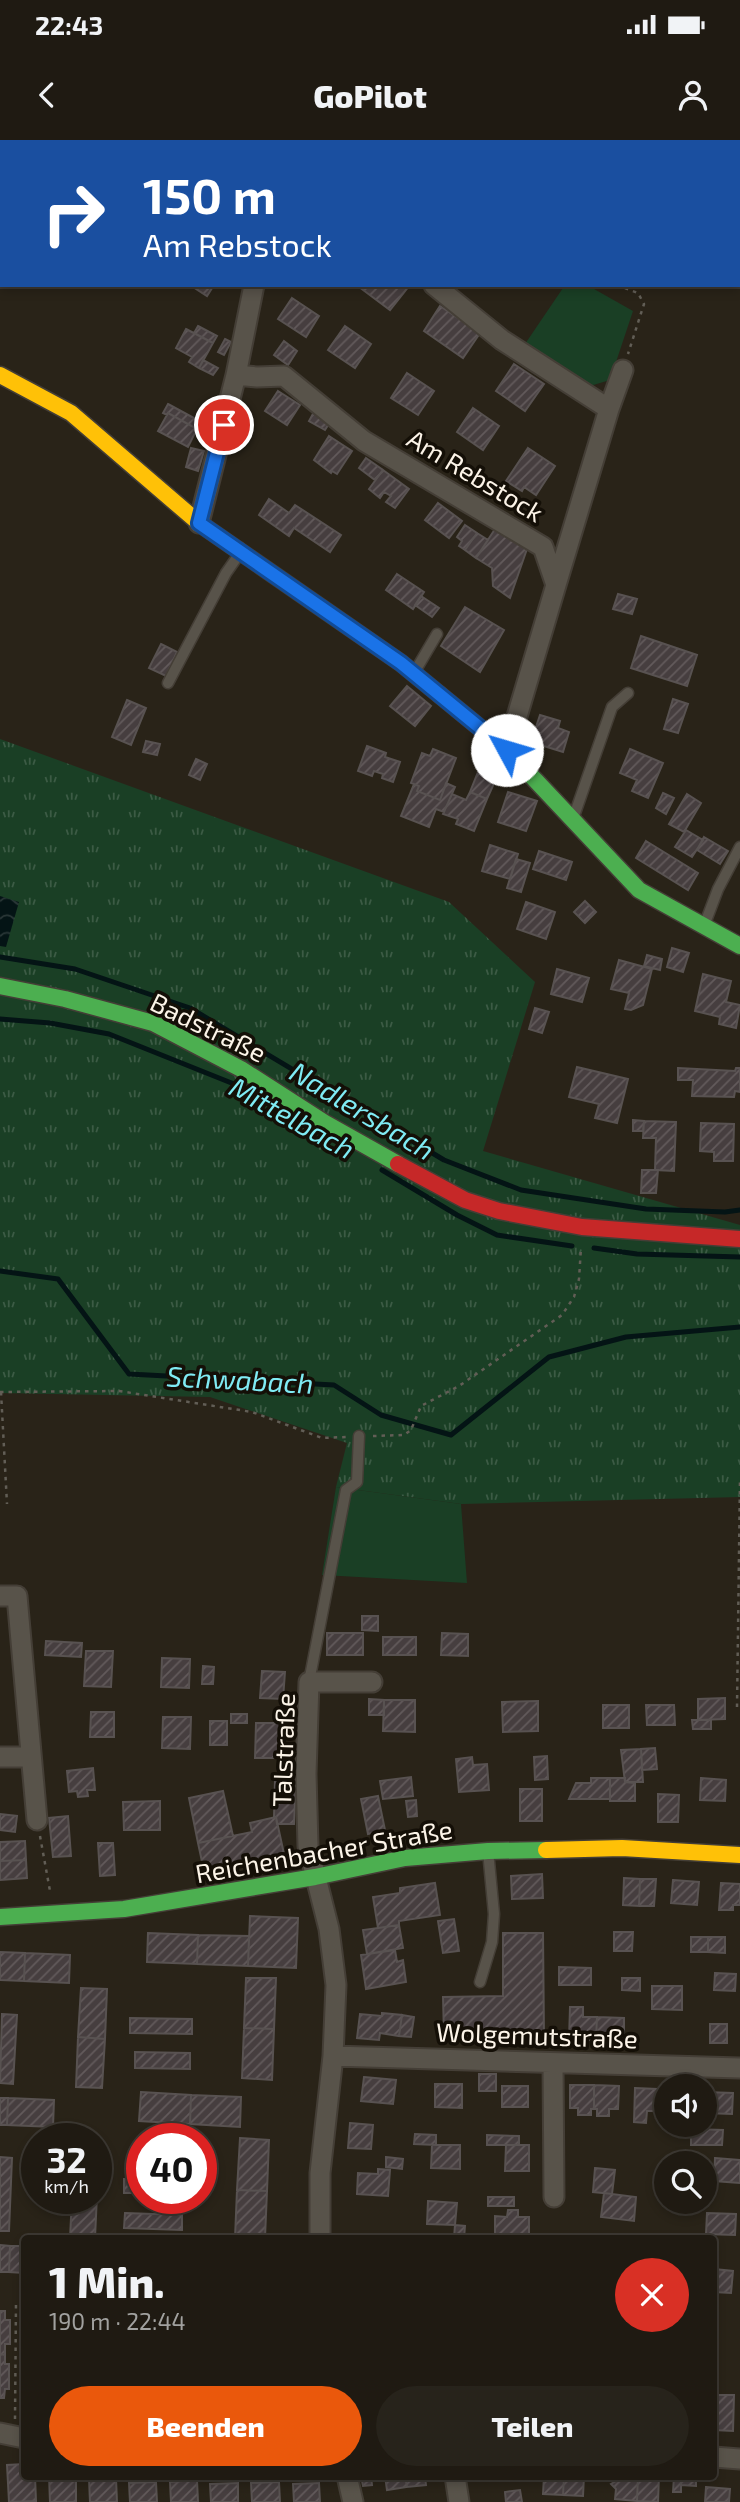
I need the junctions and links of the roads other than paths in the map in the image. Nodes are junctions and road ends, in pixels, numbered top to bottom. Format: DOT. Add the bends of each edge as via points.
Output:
graph roads {
  1 [pos="254,287"];
  2 [pos="436,287"];
  3 [pos="623,370"];
  4 [pos="0,375"];
  5 [pos="236,376"];
  6 [pos="609,409"];
  7 [pos="199,523"];
  8 [pos="241,552"];
  9 [pos="556,585"];
  10 [pos="437,634"];
  11 [pos="414,673"];
  12 [pos="168,683"];
  13 [pos="628,693"];
  14 [pos="507,750"];
  15 [pos="573,820"];
  16 [pos="740,847"];
  17 [pos="704,926"];
  18 [pos="740,946"];
  19 [pos="0,986"];
  20 [pos="740,1239"];
  21 [pos="359,1436"];
  22 [pos="0,1596"];
  23 [pos="309,1682"];
  24 [pos="372,1682"];
  25 [pos="0,1757"];
  26 [pos="30,1757"];
  27 [pos="37,1820"];
  28 [pos="488,1850"];
  29 [pos="740,1854"];
  30 [pos="315,1877"];
  31 [pos="0,1917"];
  32 [pos="480,1982"];
  33 [pos="333,2056"];
  34 [pos="553,2064"];
  35 [pos="740,2068"];
  36 [pos="554,2197"];
  37 [pos="320,2235"];
  38 [pos="717,2457"];
  39 [pos="740,2459"];
  40 [pos="348,2480"];
  41 [pos="456,2480"];
  42 [pos="353,2502"];
  43 [pos="459,2502"];
  1 -- 5 [label="street"];
  2 -- 6 [label="street" via="502,340"];
  3 -- 6 [label="street"];
  4 -- 7 [label="street" via="71,413"];
  5 -- 7 [label="street"];
  5 -- 9 [label="street, Am Rebstock" via="284,376 364,441 543,547"];
  6 -- 9 [label="street"];
  7 -- 8 [label="street"];
  8 -- 11 [label="street"];
  8 -- 12 [label="lane"];
  9 -- 14 [label="street"];
  10 -- 11 [label="lane"];
  11 -- 14 [label="street"];
  13 -- 15 [label="lane" via="612,707"];
  14 -- 15 [label="street"];
  15 -- 17 [label="street" via="639,890"];
  16 -- 17 [label="lane"];
  17 -- 18 [label="street"];
  19 -- 20 [label="street, Badstraße" via="153,1023 465,1200 582,1227"];
  21 -- 23 [label="lane" via="357,1482 346,1490"];
  22 -- 26 [label="street" via="17,1596"];
  23 -- 24 [label="street, Talstraße"];
  23 -- 30 [label="street, Talstraße" via="308,1846"];
  25 -- 26 [label="street"];
  26 -- 27 [label="street"];
  28 -- 29 [label="street, Reichenbacher Straße" via="622,1848"];
  28 -- 30 [label="street, Reichenbacher Straße" via="405,1858"];
  28 -- 32 [label="lane" via="494,1914 492,1942"];
  30 -- 31 [label="street, Reichenbacher Straße" via="124,1909"];
  30 -- 33 [label="street, Talstraße" via="329,1929 336,1985"];
  33 -- 34 [label="street, Wolgemutstraße"];
  33 -- 37 [label="street, Talstraße" via="320,2173"];
  34 -- 35 [label="street, Wolgemutstraße"];
  34 -- 36 [label="street"];
  38 -- 39 [label="street"];
  40 -- 42 [label="street"];
  41 -- 43 [label="street"];
}
